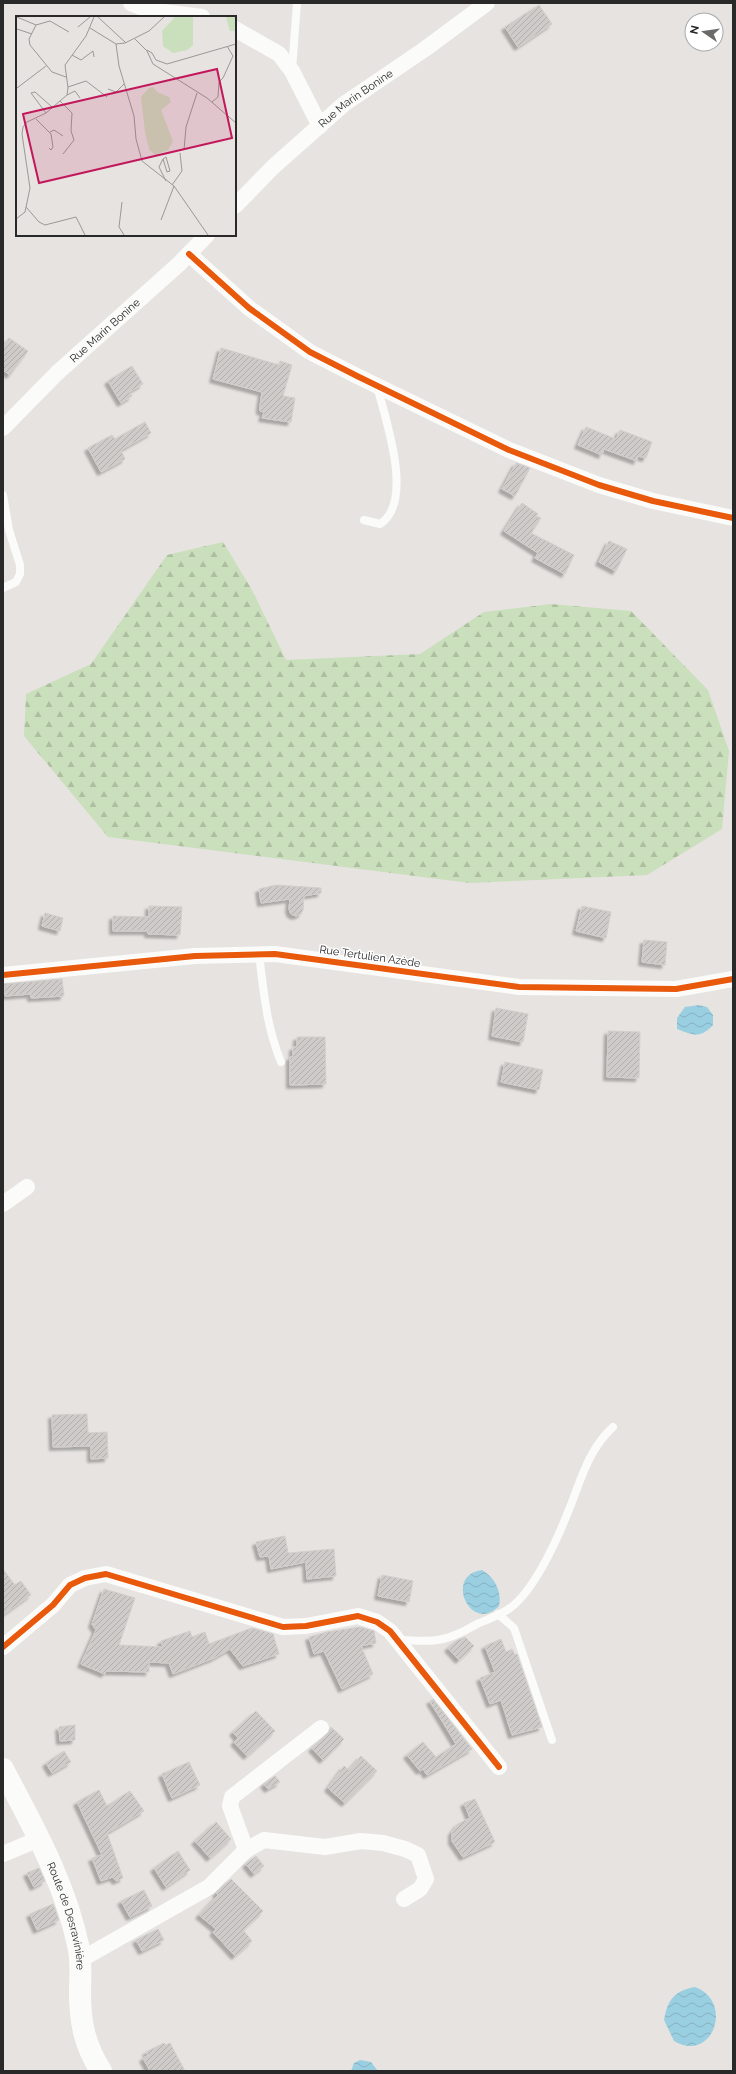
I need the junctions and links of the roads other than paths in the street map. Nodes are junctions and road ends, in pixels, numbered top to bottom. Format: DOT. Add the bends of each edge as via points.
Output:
graph roads {
  1 [pos="131,3"];
  2 [pos="297,3"];
  3 [pos="488,3"];
  4 [pos="194,16"];
  5 [pos="236,30"];
  6 [pos="292,71"];
  7 [pos="320,126"];
  8 [pos="236,205"];
  9 [pos="206,236"];
  10 [pos="189,254"];
  11 [pos="376,386"];
  12 [pos="3,428"];
  13 [pos="3,495"];
  14 [pos="733,518"];
  15 [pos="364,520"];
  16 [pos="3,588"];
  17 [pos="259,954"];
  18 [pos="3,975"];
  19 [pos="733,979"];
  20 [pos="281,1062"];
  21 [pos="26,1187"];
  22 [pos="3,1204"];
  23 [pos="613,1427"];
  24 [pos="498,1614"];
  25 [pos="397,1640"];
  26 [pos="3,1647"];
  27 [pos="320,1728"];
  28 [pos="552,1740"];
  29 [pos="499,1767"];
  30 [pos="3,1769"];
  31 [pos="39,1838"];
  32 [pos="246,1850"];
  33 [pos="3,1854"];
  34 [pos="404,1899"];
  35 [pos="80,1960"];
  36 [pos="101,2071"];
  1 -- 4 [label="street" via="148,10"];
  2 -- 6 [label="lane"];
  3 -- 7 [label="street, Rue Marin Bonine" via="344,104"];
  5 -- 6 [label="street" via="279,54"];
  6 -- 7 [label="street"];
  7 -- 8 [label="street, Rue Marin Bonine" via="273,167"];
  9 -- 10 [label="street, Rue Marin Bonine"];
  10 -- 11 [label="street" via="249,308 310,352"];
  10 -- 12 [label="street, Rue Marin Bonine" via="57,373"];
  11 -- 14 [label="street" via="509,450 599,485"];
  11 -- 15 [label="lane" via="398,476 392,510 387,519 380,524"];
  13 -- 16 [label="lane" via="9,530 20,565 20,574 16,582"];
  17 -- 18 [label="street, Rue Tertulien Azède" via="195,956"];
  17 -- 19 [label="street, Rue Tertulien Azède" via="350,963 519,988 676,989"];
  17 -- 20 [label="lane" via="266,1015 271,1038"];
  21 -- 22 [label="street"];
  23 -- 24 [label="lane" via="600,1439 591,1455 568,1513 527,1592 510,1608"];
  24 -- 25 [label="lane" via="450,1637 437,1640"];
  24 -- 28 [label="lane" via="514,1628"];
  25 -- 26 [label="street" via="378,1622 358,1616 306,1626 283,1627 106,1574 85,1578 70,1585 53,1605"];
  25 -- 29 [label="street"];
  27 -- 32 [label="street" via="232,1796 230,1806"];
  30 -- 31 [label="street, Route de Desravinière"];
  31 -- 33 [label="street"];
  31 -- 35 [label="street, Route de Desravinière" via="69,1909"];
  32 -- 34 [label="street" via="264,1840 325,1847 361,1841 405,1849 418,1855 426,1879 420,1889"];
  32 -- 35 [label="street" via="209,1887"];
  35 -- 36 [label="street, Route de Desravinière" via="82,2022 90,2053"];
}
